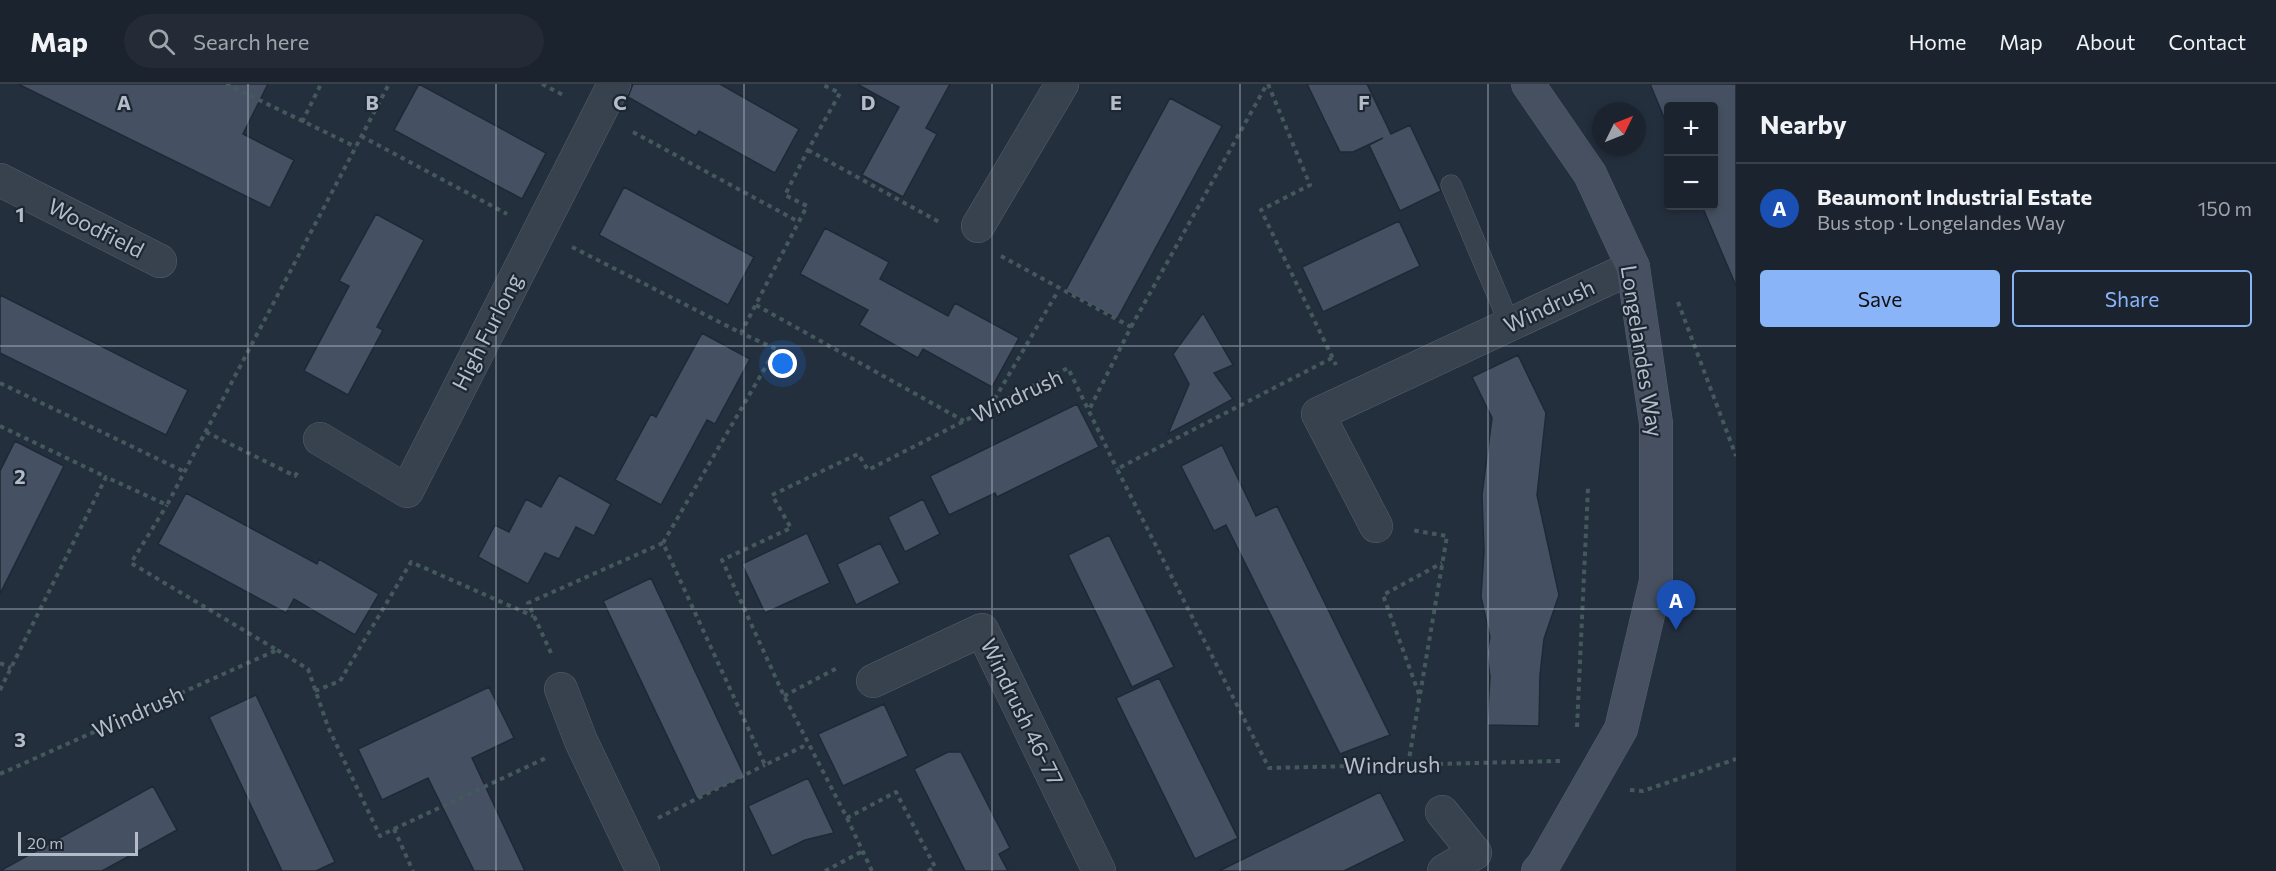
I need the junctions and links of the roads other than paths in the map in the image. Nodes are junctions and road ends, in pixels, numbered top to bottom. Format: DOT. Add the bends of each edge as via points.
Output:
graph roads {
  1 [pos="614,84"];
  2 [pos="1062,84"];
  3 [pos="1528,84"];
  4 [pos="0,180"];
  5 [pos="1451,184"];
  6 [pos="973,232"];
  7 [pos="160,261"];
  8 [pos="1633,267"];
  9 [pos="1510,325"];
  10 [pos="320,439"];
  11 [pos="1376,525"];
  12 [pos="873,681"];
  13 [pos="561,689"];
  14 [pos="569,734"];
  15 [pos="1442,812"];
  16 [pos="635,871"];
  17 [pos="643,871"];
  18 [pos="1099,871"];
  19 [pos="1444,871"];
  20 [pos="1538,871"];
  1 -- 10 [label="street, High Furlong" via="407,491"];
  2 -- 6 [label="street"];
  3 -- 8 [label="street, Longelandes Way" via="1590,174"];
  4 -- 7 [label="street, Woodfield"];
  5 -- 9 [label="lane"];
  8 -- 9 [label="street, Windrush"];
  8 -- 20 [label="street, Longelandes Way" via="1656,423 1656,581 1621,729"];
  9 -- 11 [label="street, Windrush" via="1318,414"];
  12 -- 18 [label="street, Windrush 46-77" via="982,630"];
  13 -- 14 [label="street"];
  14 -- 16 [label="street"];
  14 -- 17 [label="street"];
  15 -- 19 [label="street" via="1475,852"];
}
